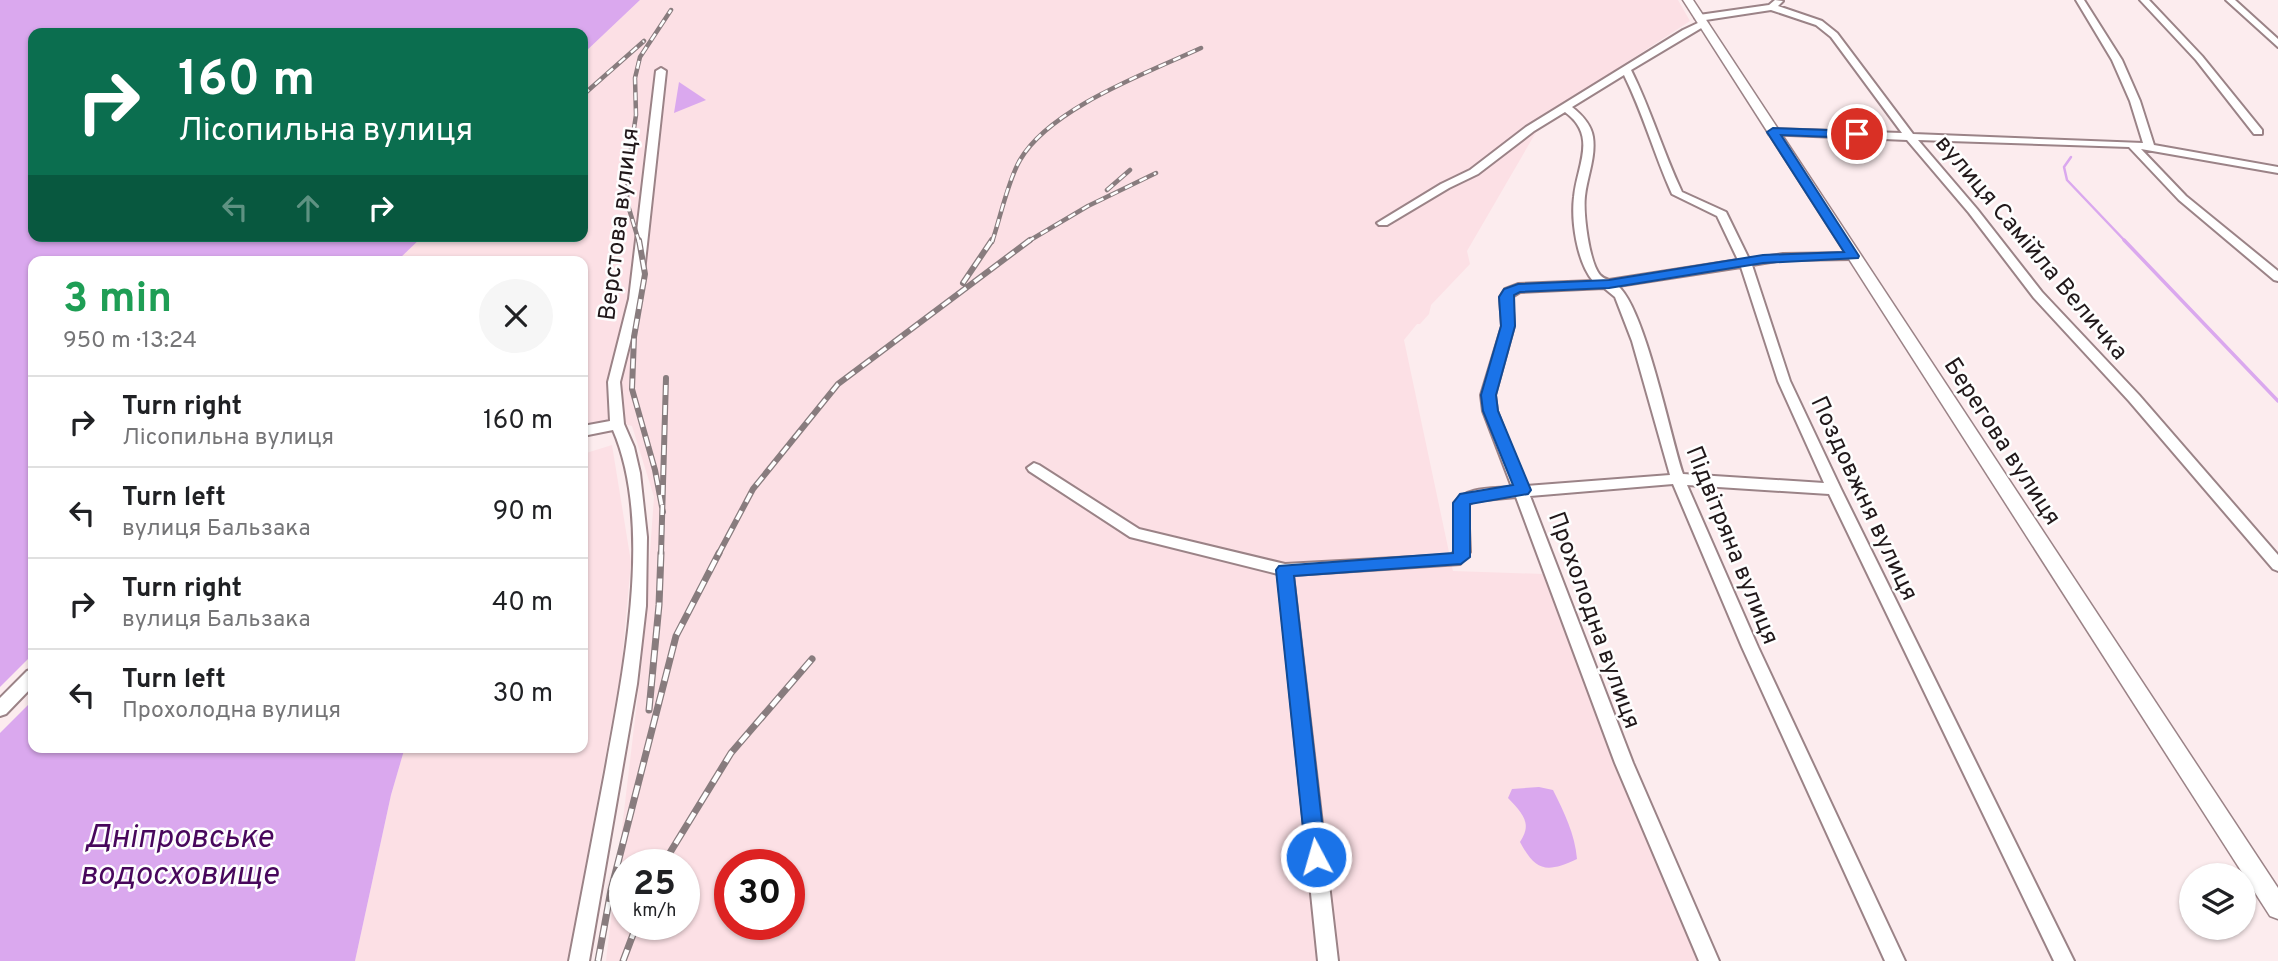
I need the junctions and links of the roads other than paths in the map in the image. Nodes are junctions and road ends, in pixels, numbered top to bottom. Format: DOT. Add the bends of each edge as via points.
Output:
graph roads {
  1 [pos="1688,0"];
  2 [pos="2080,0"];
  3 [pos="2144,0"];
  4 [pos="2230,0"];
  5 [pos="1776,3"];
  6 [pos="1701,21"];
  7 [pos="2278,44"];
  8 [pos="1626,70"];
  9 [pos="661,71"];
  10 [pos="1565,107"];
  11 [pos="1773,132"];
  12 [pos="2258,132"];
  13 [pos="1911,138"];
  14 [pos="2132,144"];
  15 [pos="2150,145"];
  16 [pos="2278,170"];
  17 [pos="1383,223"];
  18 [pos="1853,256"];
  19 [pos="1744,261"];
  20 [pos="2278,277"];
  21 [pos="1609,284"];
  22 [pos="617,424"];
  23 [pos="588,430"];
  24 [pos="1034,468"];
  25 [pos="1678,479"];
  26 [pos="1834,489"];
  27 [pos="1522,490"];
  28 [pos="2278,565"];
  29 [pos="1285,570"];
  30 [pos="28,681"];
  31 [pos="0,709"];
  32 [pos="2278,908"];
  33 [pos="579,961"];
  34 [pos="1328,961"];
  35 [pos="1709,961"];
  36 [pos="1895,961"];
  37 [pos="2064,961"];
  1 -- 6 [label="street, Берегова вулиця"];
  2 -- 15 [label="street" via="2118,60"];
  3 -- 12 [label="street" via="2199,58"];
  4 -- 7 [label="street"];
  5 -- 6 [label="street"];
  5 -- 13 [label="street, вулиця Самійла Величка" via="1834,35"];
  6 -- 8 [label="street"];
  6 -- 11 [label="street, Берегова вулиця"];
  8 -- 10 [label="street"];
  8 -- 19 [label="street, Поздовжня вулиця" via="1677,194 1719,211"];
  9 -- 22 [label="street, Верстова вулиця" via="635,299 614,382"];
  10 -- 17 [label="street" via="1474,172"];
  10 -- 21 [label="street, Підвітряна вулиця" via="1585,125 1589,138 1578,197 1580,217 1592,273"];
  11 -- 13 [label="street"];
  11 -- 18 [label="street, Берегова вулиця"];
  13 -- 14 [label="street"];
  13 -- 28 [label="street, вулиця Самійла Величка" via="2038,295"];
  14 -- 15 [label="street"];
  14 -- 20 [label="street" via="2175,189"];
  15 -- 16 [label="street"];
  18 -- 19 [label="street"];
  18 -- 32 [label="street, Берегова вулиця"];
  19 -- 21 [label="street"];
  19 -- 26 [label="street, Поздовжня вулиця" via="1784,382"];
  21 -- 25 [label="street, Підвітряна вулиця" via="1620,295"];
  21 -- 27 [label="street, Прохолодна вулиця" via="1513,290 1506,297 1508,326 1488,395 1490,411"];
  22 -- 23 [label="street"];
  22 -- 33 [label="street, Верстова вулиця" via="633,474 641,570 629,684"];
  24 -- 29 [label="street" via="1135,533"];
  25 -- 26 [label="street"];
  25 -- 27 [label="street"];
  25 -- 36 [label="street, Підвітряна вулиця" via="1751,652"];
  26 -- 37 [label="street, Поздовжня вулиця"];
  27 -- 29 [label="street" via="1465,498 1461,503 1464,552 1455,560"];
  27 -- 35 [label="street, Прохолодна вулиця" via="1624,763"];
  29 -- 34 [label="street"];
  30 -- 31 [label="street"];
}
